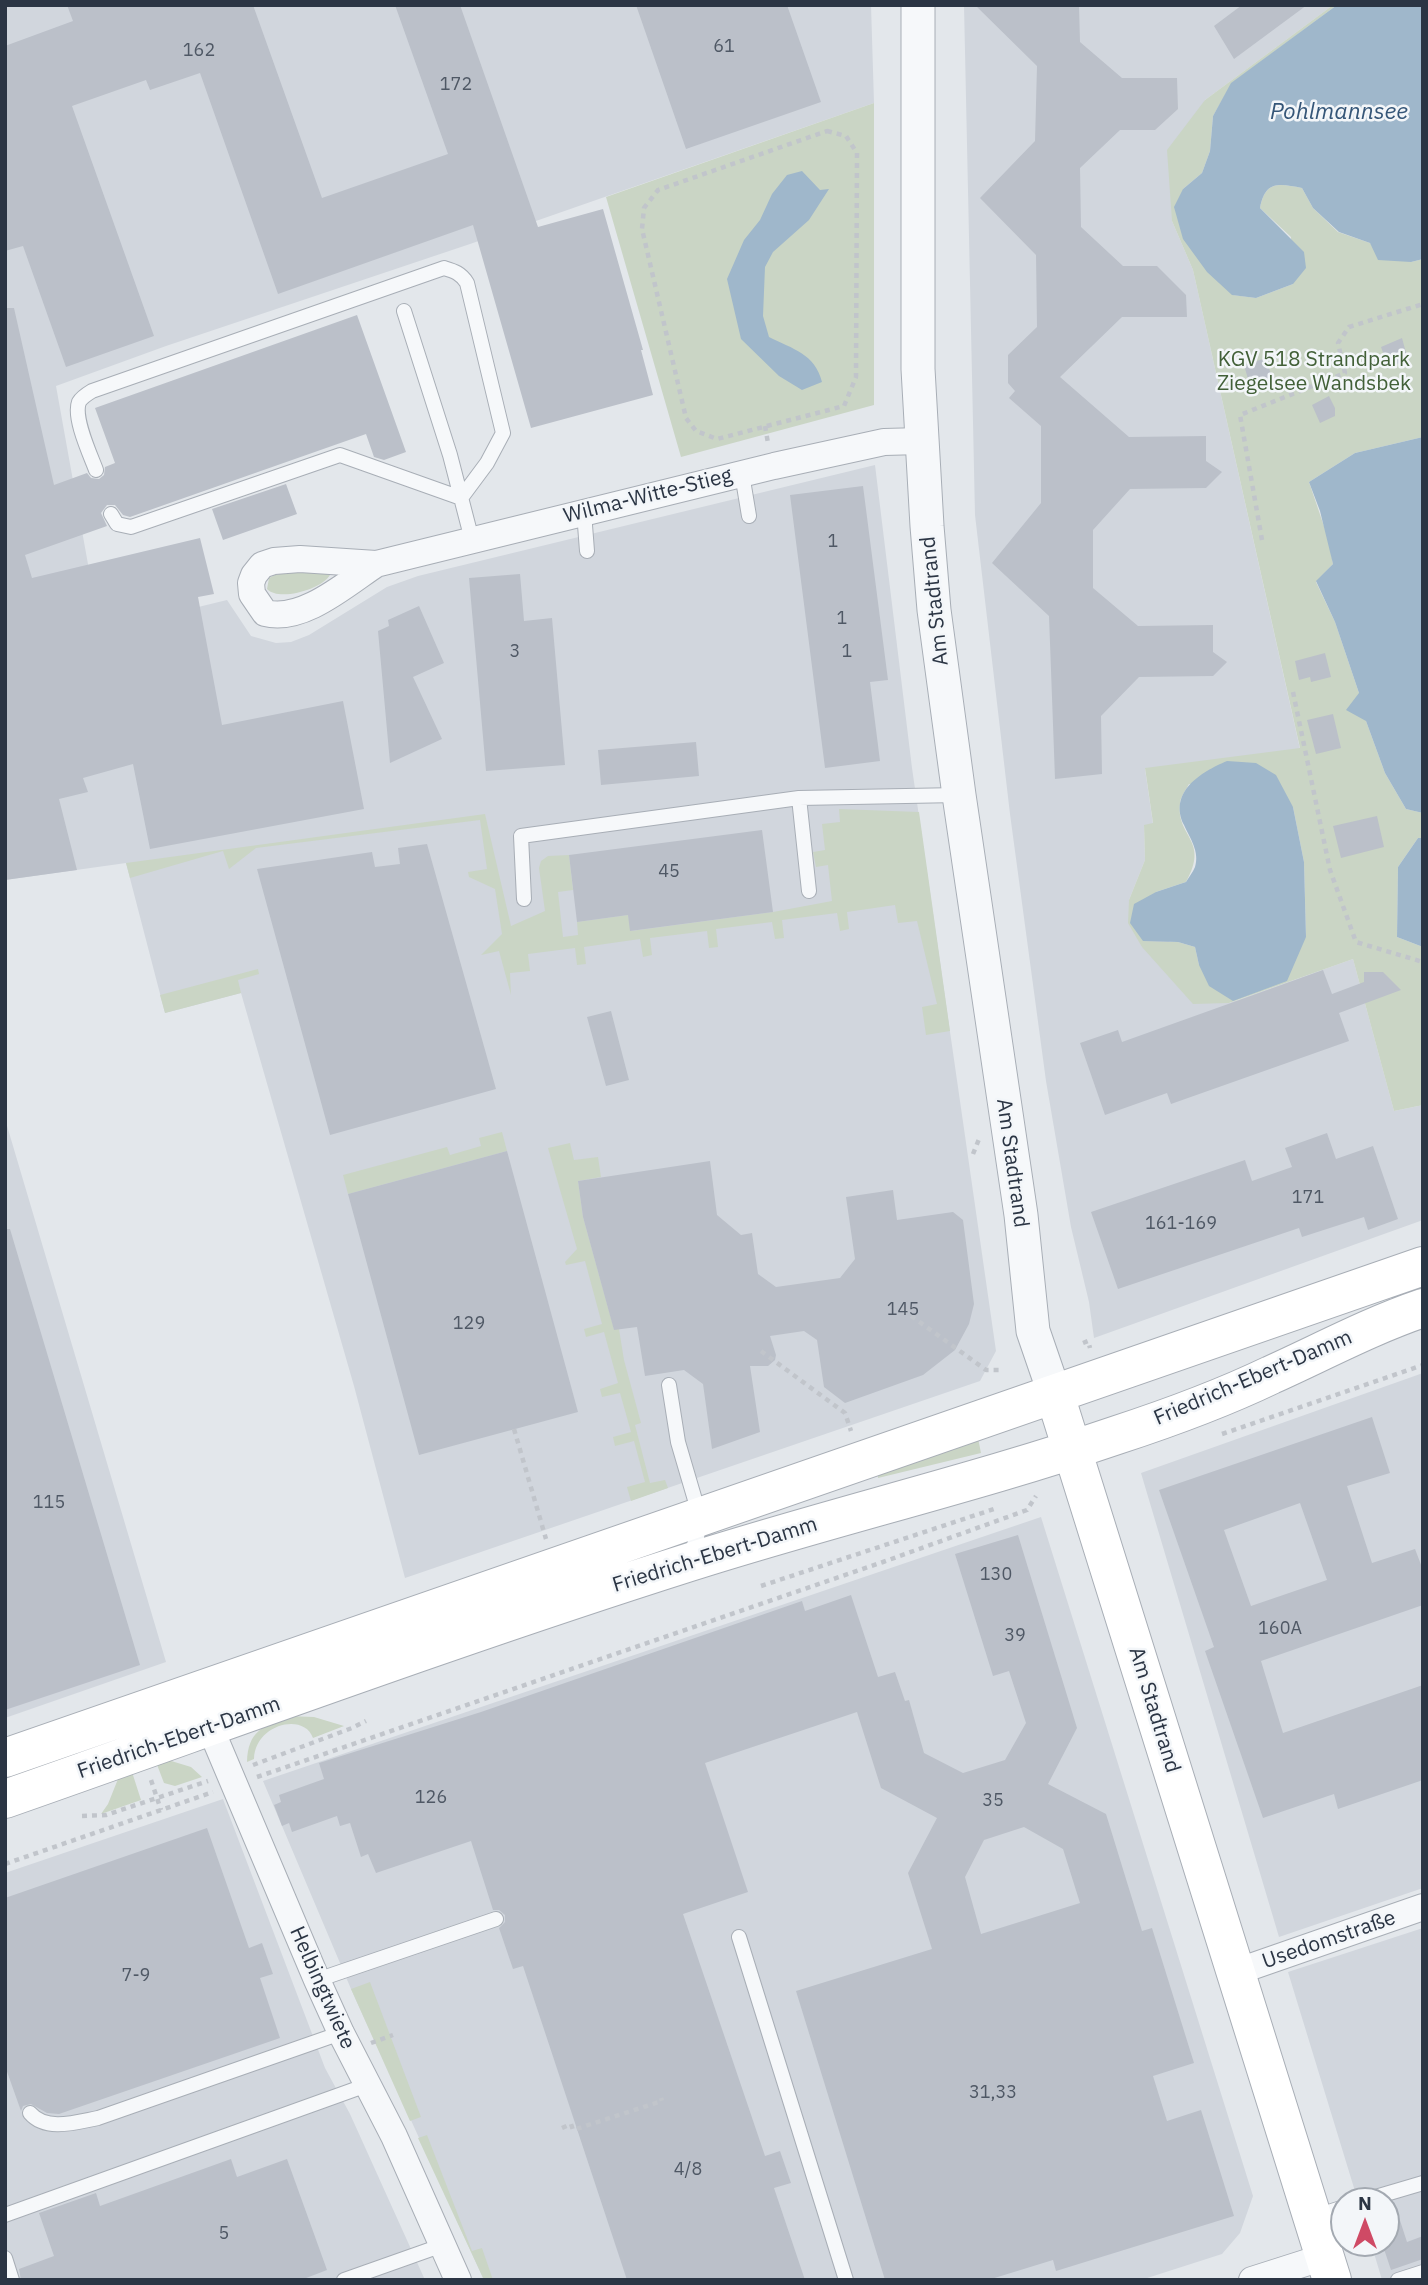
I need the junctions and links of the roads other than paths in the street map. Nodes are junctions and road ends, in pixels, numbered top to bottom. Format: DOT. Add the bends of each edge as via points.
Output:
graph roads {
  1 [pos="918,5"];
  2 [pos="404,311"];
  3 [pos="921,441"];
  4 [pos="96,470"];
  5 [pos="741,474"];
  6 [pos="461,498"];
  7 [pos="584,512"];
  8 [pos="111,514"];
  9 [pos="749,516"];
  10 [pos="472,540"];
  11 [pos="587,551"];
  12 [pos="376,564"];
  13 [pos="959,795"];
  14 [pos="799,798"];
  15 [pos="809,891"];
  16 [pos="524,899"];
  17 [pos="1423,1266"];
  18 [pos="1415,1306"];
  19 [pos="669,1385"];
  20 [pos="1055,1395"];
  21 [pos="1078,1465"];
  22 [pos="700,1517"];
  23 [pos="687,1562"];
  24 [pos="195,1692"];
  25 [pos="209,1727"];
  26 [pos="5,1758"];
  27 [pos="5,1799"];
  28 [pos="1423,1907"];
  29 [pos="496,1919"];
  30 [pos="740,1937"];
  31 [pos="1236,1972"];
  32 [pos="317,1980"];
  33 [pos="341,2034"];
  34 [pos="367,2085"];
  35 [pos="30,2113"];
  36 [pos="1423,2183"];
  37 [pos="1400,2190"];
  38 [pos="1328,2212"];
  39 [pos="5,2215"];
  40 [pos="443,2245"];
  41 [pos="5,2258"];
  42 [pos="1328,2268"];
  43 [pos="1423,2272"];
  44 [pos="12,2280"];
  45 [pos="344,2280"];
  46 [pos="458,2280"];
  47 [pos="846,2280"];
  48 [pos="1252,2280"];
  49 [pos="1398,2280"];
  1 -- 3 [label="street, Am Stadtrand"];
  2 -- 6 [label="lane"];
  3 -- 5 [label="street, Wilma-Witte-Stieg" via="884,442"];
  3 -- 13 [label="street, Am Stadtrand" via="934,610"];
  4 -- 6 [label="lane" via="78,409 81,399 92,391 443,268 463,276 467,283 503,424 498,445"];
  5 -- 7 [label="street, Wilma-Witte-Stieg"];
  5 -- 9 [label="lane"];
  6 -- 8 [label="lane" via="340,455 131,527 117,524"];
  6 -- 10 [label="lane"];
  7 -- 10 [label="street, Wilma-Witte-Stieg"];
  7 -- 11 [label="lane"];
  10 -- 12 [label="street, Wilma-Witte-Stieg"];
  13 -- 14 [label="lane"];
  13 -- 20 [label="street, Am Stadtrand" via="1021,1215 1033,1331"];
  14 -- 15 [label="lane"];
  14 -- 16 [label="lane" via="521,836"];
  17 -- 20 [label="main road, Friedrich-Ebert-Damm"];
  18 -- 21 [label="main road, Friedrich-Ebert-Damm"];
  19 -- 22 [label="lane" via="678,1442"];
  20 -- 21 [label="main road, Am Stadtrand"];
  20 -- 22 [label="main road, Friedrich-Ebert-Damm"];
  21 -- 23 [label="main road, Friedrich-Ebert-Damm" via="983,1478"];
  21 -- 31 [label="main road, Am Stadtrand"];
  22 -- 23 [label="lane"];
  22 -- 24 [label="main road, Friedrich-Ebert-Damm"];
  23 -- 25 [label="main road, Friedrich-Ebert-Damm"];
  24 -- 25 [label="street, Helbingtwiete"];
  24 -- 26 [label="main road, Friedrich-Ebert-Damm"];
  25 -- 27 [label="main road, Friedrich-Ebert-Damm"];
  25 -- 32 [label="street, Helbingtwiete"];
  28 -- 31 [label="street, Usedomstraße"];
  29 -- 32 [label="lane"];
  30 -- 47 [label="lane"];
  31 -- 38 [label="main road, Am Stadtrand"];
  32 -- 33 [label="street, Helbingtwiete"];
  33 -- 34 [label="street, Helbingtwiete"];
  33 -- 35 [label="lane" via="98,2118 45,2123"];
  34 -- 39 [label="lane"];
  34 -- 40 [label="street, Helbingtwiete"];
  36 -- 37 [label="lane"];
  38 -- 42 [label="main road, Am Stadtrand"];
  40 -- 45 [label="lane"];
  40 -- 46 [label="street, Helbingtwiete"];
  41 -- 44 [label="lane"];
  42 -- 48 [label="street"];
  43 -- 49 [label="lane"];
}
